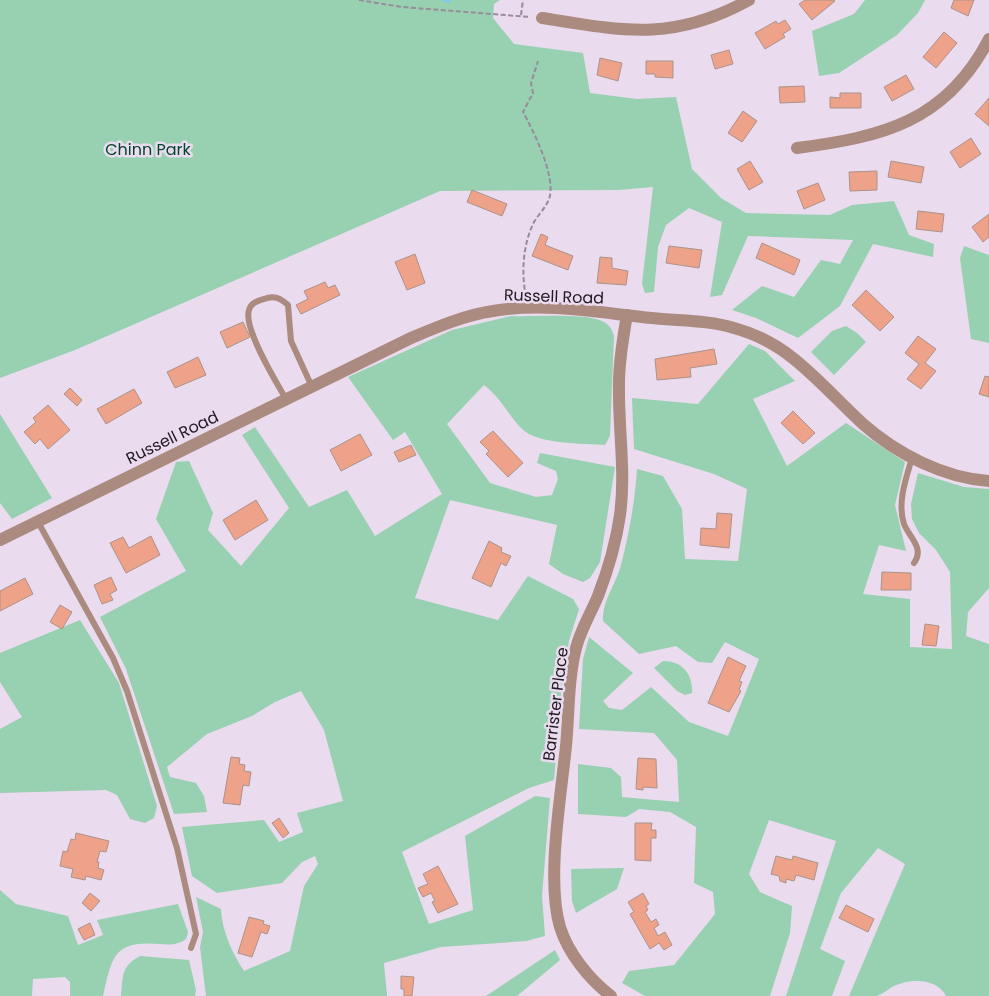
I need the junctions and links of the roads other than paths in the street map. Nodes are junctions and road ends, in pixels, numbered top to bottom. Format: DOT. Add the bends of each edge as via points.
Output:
graph roads {
  1 [pos="749,0"];
  2 [pos="542,18"];
  3 [pos="989,39"];
  4 [pos="797,148"];
  5 [pos="627,315"];
  6 [pos="312,387"];
  7 [pos="286,399"];
  8 [pos="912,458"];
  9 [pos="989,481"];
  10 [pos="38,522"];
  11 [pos="0,540"];
  12 [pos="914,563"];
  13 [pos="191,948"];
  14 [pos="611,996"];
  1 -- 2 [label="street" via="708,20 665,29 620,31"];
  3 -- 4 [label="street" via="953,89 914,119 870,136"];
  5 -- 6 [label="street, Russell Road" via="528,309 494,311 411,338"];
  5 -- 8 [label="street, Russell Road" via="718,324 772,343 795,360 864,426"];
  5 -- 14 [label="street, Barrister Place" via="618,384 624,473 622,500 612,554 583,628 573,664 554,895 566,943 592,979"];
  6 -- 7 [label="street, Russell Road"];
  6 -- 7 [label="lane" via="291,341 288,305 280,298 269,297 254,302 248,317 266,364"];
  7 -- 10 [label="street, Russell Road"];
  8 -- 9 [label="street, Russell Road" via="949,473"];
  8 -- 12 [label="lane" via="902,514 917,547"];
  10 -- 11 [label="street, Russell Road"];
  10 -- 13 [label="lane" via="113,658 127,691 177,848 196,934"];
}
